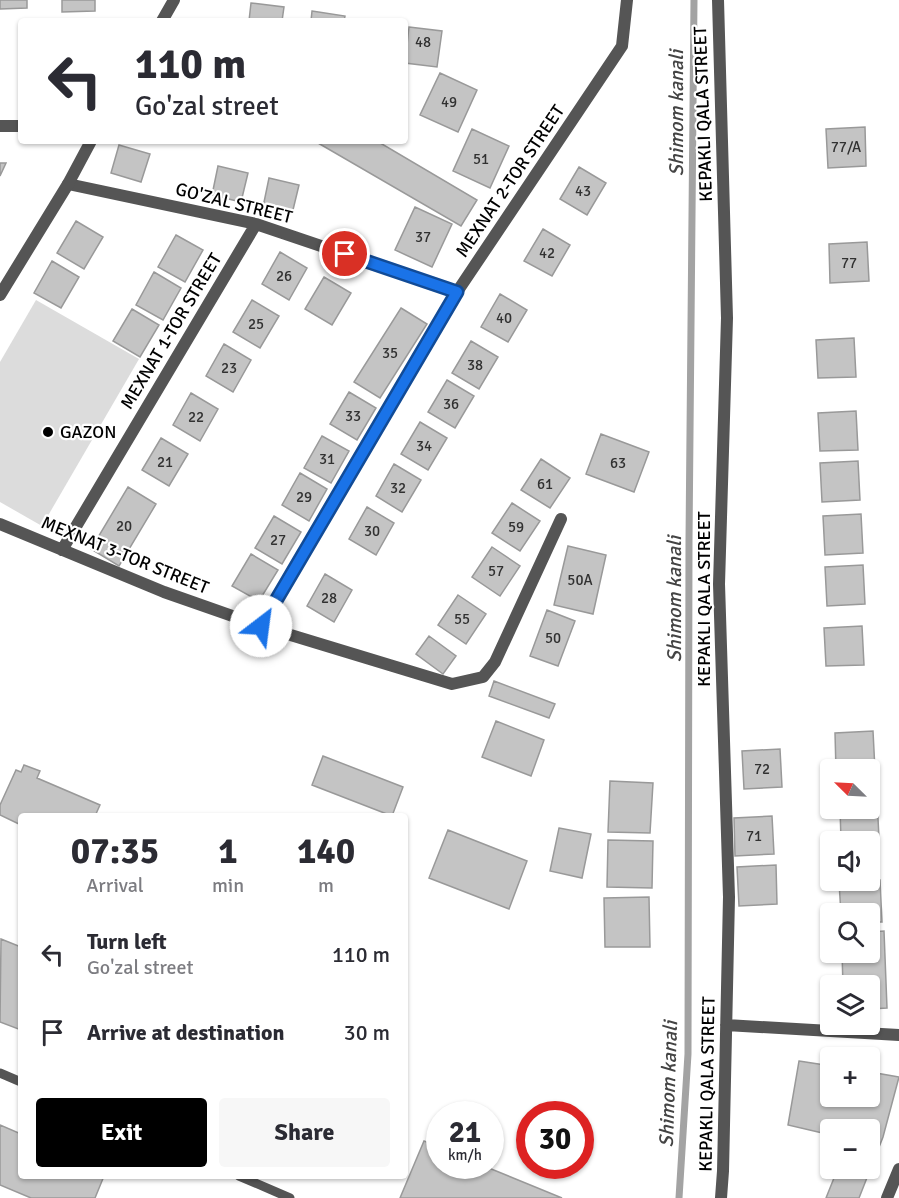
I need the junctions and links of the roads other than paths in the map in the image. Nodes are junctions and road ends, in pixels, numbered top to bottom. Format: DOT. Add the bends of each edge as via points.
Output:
graph roads {
  1 [pos="174,0"];
  2 [pos="627,0"];
  3 [pos="718,0"];
  4 [pos="164,18"];
  5 [pos="0,126"];
  6 [pos="18,126"];
  7 [pos="89,144"];
  8 [pos="68,184"];
  9 [pos="256,224"];
  10 [pos="457,292"];
  11 [pos="0,295"];
  12 [pos="561,519"];
  13 [pos="0,524"];
  14 [pos="62,550"];
  15 [pos="261,626"];
  16 [pos="726,1025"];
  17 [pos="899,1035"];
  18 [pos="0,1073"];
  19 [pos="18,1081"];
  20 [pos="899,1169"];
  21 [pos="246,1179"];
  22 [pos="290,1198"];
  23 [pos="721,1198"];
  24 [pos="887,1198"];
  1 -- 4 [label="street"];
  2 -- 10 [label="street, MEXNAT 2-TOR STREET" via="622,46"];
  3 -- 16 [label="street, KEPAKLI QALA STREET" via="727,318 719,584 729,897"];
  5 -- 6 [label="street"];
  7 -- 8 [label="street"];
  8 -- 9 [label="street, GO'ZAL STREET"];
  8 -- 11 [label="street"];
  9 -- 10 [label="street, GO'ZAL STREET"];
  9 -- 14 [label="street, MEXNAT 1-TOR STREET"];
  10 -- 15 [label="street, MEXNAT 2-TOR STREET"];
  12 -- 15 [label="street, MEXNAT 3-TOR STREET" via="495,663 483,677 452,684"];
  13 -- 14 [label="street, MEXNAT 3-TOR STREET"];
  14 -- 15 [label="street, MEXNAT 3-TOR STREET"];
  16 -- 17 [label="street"];
  16 -- 23 [label="street, KEPAKLI QALA STREET"];
  18 -- 19 [label="lane"];
  20 -- 24 [label="street"];
  21 -- 22 [label="lane"];
}
